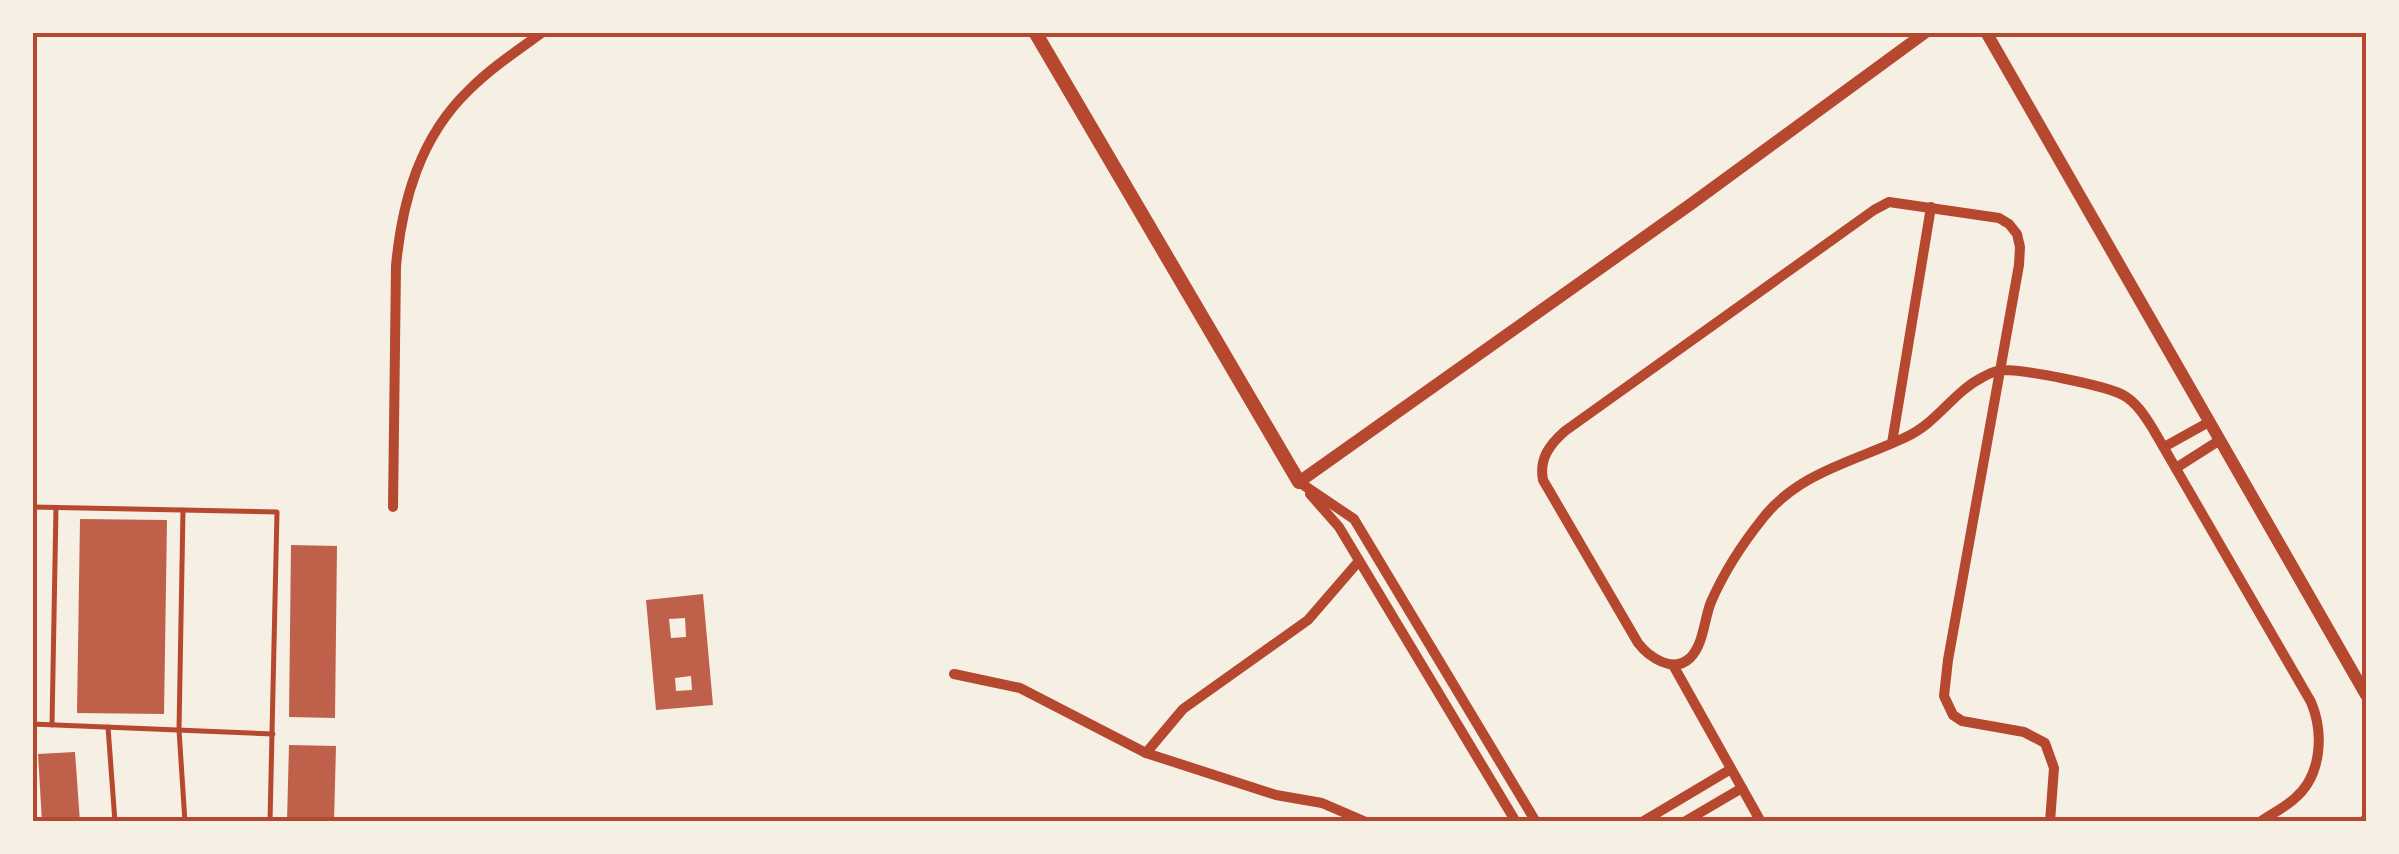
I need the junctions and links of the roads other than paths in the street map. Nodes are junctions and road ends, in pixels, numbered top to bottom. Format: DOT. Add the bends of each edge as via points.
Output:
graph roads {
  1 [pos="543,32"];
  2 [pos="1035,32"];
  3 [pos="1926,32"];
  4 [pos="1986,32"];
  5 [pos="1931,207"];
  6 [pos="2002,370"];
  7 [pos="2209,422"];
  8 [pos="2220,440"];
  9 [pos="1892,444"];
  10 [pos="2164,447"];
  11 [pos="2176,468"];
  12 [pos="1299,482"];
  13 [pos="32,507"];
  14 [pos="56,507"];
  15 [pos="392,507"];
  16 [pos="183,510"];
  17 [pos="1359,560"];
  18 [pos="1672,665"];
  19 [pos="954,674"];
  20 [pos="2366,694"];
  21 [pos="32,724"];
  22 [pos="52,725"];
  23 [pos="108,728"];
  24 [pos="179,730"];
  25 [pos="273,734"];
  26 [pos="1146,753"];
  27 [pos="1731,769"];
  28 [pos="1742,788"];
  29 [pos="115,822"];
  30 [pos="185,822"];
  31 [pos="270,822"];
  32 [pos="1366,822"];
  33 [pos="1516,822"];
  34 [pos="1536,822"];
  35 [pos="1642,822"];
  36 [pos="1684,822"];
  37 [pos="1761,822"];
  38 [pos="2050,822"];
  39 [pos="2260,822"];
  1 -- 15 [label="street" via="460,98 428,142 411,183 396,266"];
  2 -- 12 [label="main road"];
  3 -- 12 [label="street"];
  4 -- 7 [label="street"];
  5 -- 6 [label="street" via="1999,218 2017,234 2019,265"];
  5 -- 9 [label="street"];
  5 -- 18 [label="street" via="1881,204 1548,448 1542,463 1548,491 1638,643"];
  6 -- 9 [label="street" via="1970,384 1926,426"];
  6 -- 10 [label="street" via="2120,394 2135,404"];
  6 -- 38 [label="street" via="1944,696 1962,720 2045,743 2054,768"];
  7 -- 8 [label="street"];
  7 -- 10 [label="street"];
  8 -- 11 [label="street"];
  8 -- 20 [label="street"];
  9 -- 18 [label="street" via="1810,478 1778,501 1715,594 1692,655"];
  10 -- 11 [label="street"];
  11 -- 39 [label="street" via="2318,718 2319,747 2303,790"];
  12 -- 17 [label="street"];
  12 -- 34 [label="street" via="1354,519"];
  13 -- 14 [label="lane"];
  14 -- 16 [label="lane"];
  14 -- 22 [label="lane"];
  16 -- 24 [label="lane"];
  16 -- 25 [label="lane" via="277,512"];
  17 -- 26 [label="street" via="1308,620 1182,709"];
  17 -- 33 [label="street"];
  18 -- 27 [label="street"];
  19 -- 26 [label="street" via="1020,688"];
  21 -- 22 [label="lane"];
  22 -- 23 [label="lane"];
  23 -- 24 [label="lane"];
  23 -- 29 [label="lane"];
  24 -- 25 [label="lane"];
  24 -- 30 [label="lane"];
  25 -- 31 [label="lane"];
  26 -- 32 [label="street"];
  27 -- 28 [label="street"];
  27 -- 35 [label="street"];
  28 -- 36 [label="street"];
  28 -- 37 [label="street"];
}
